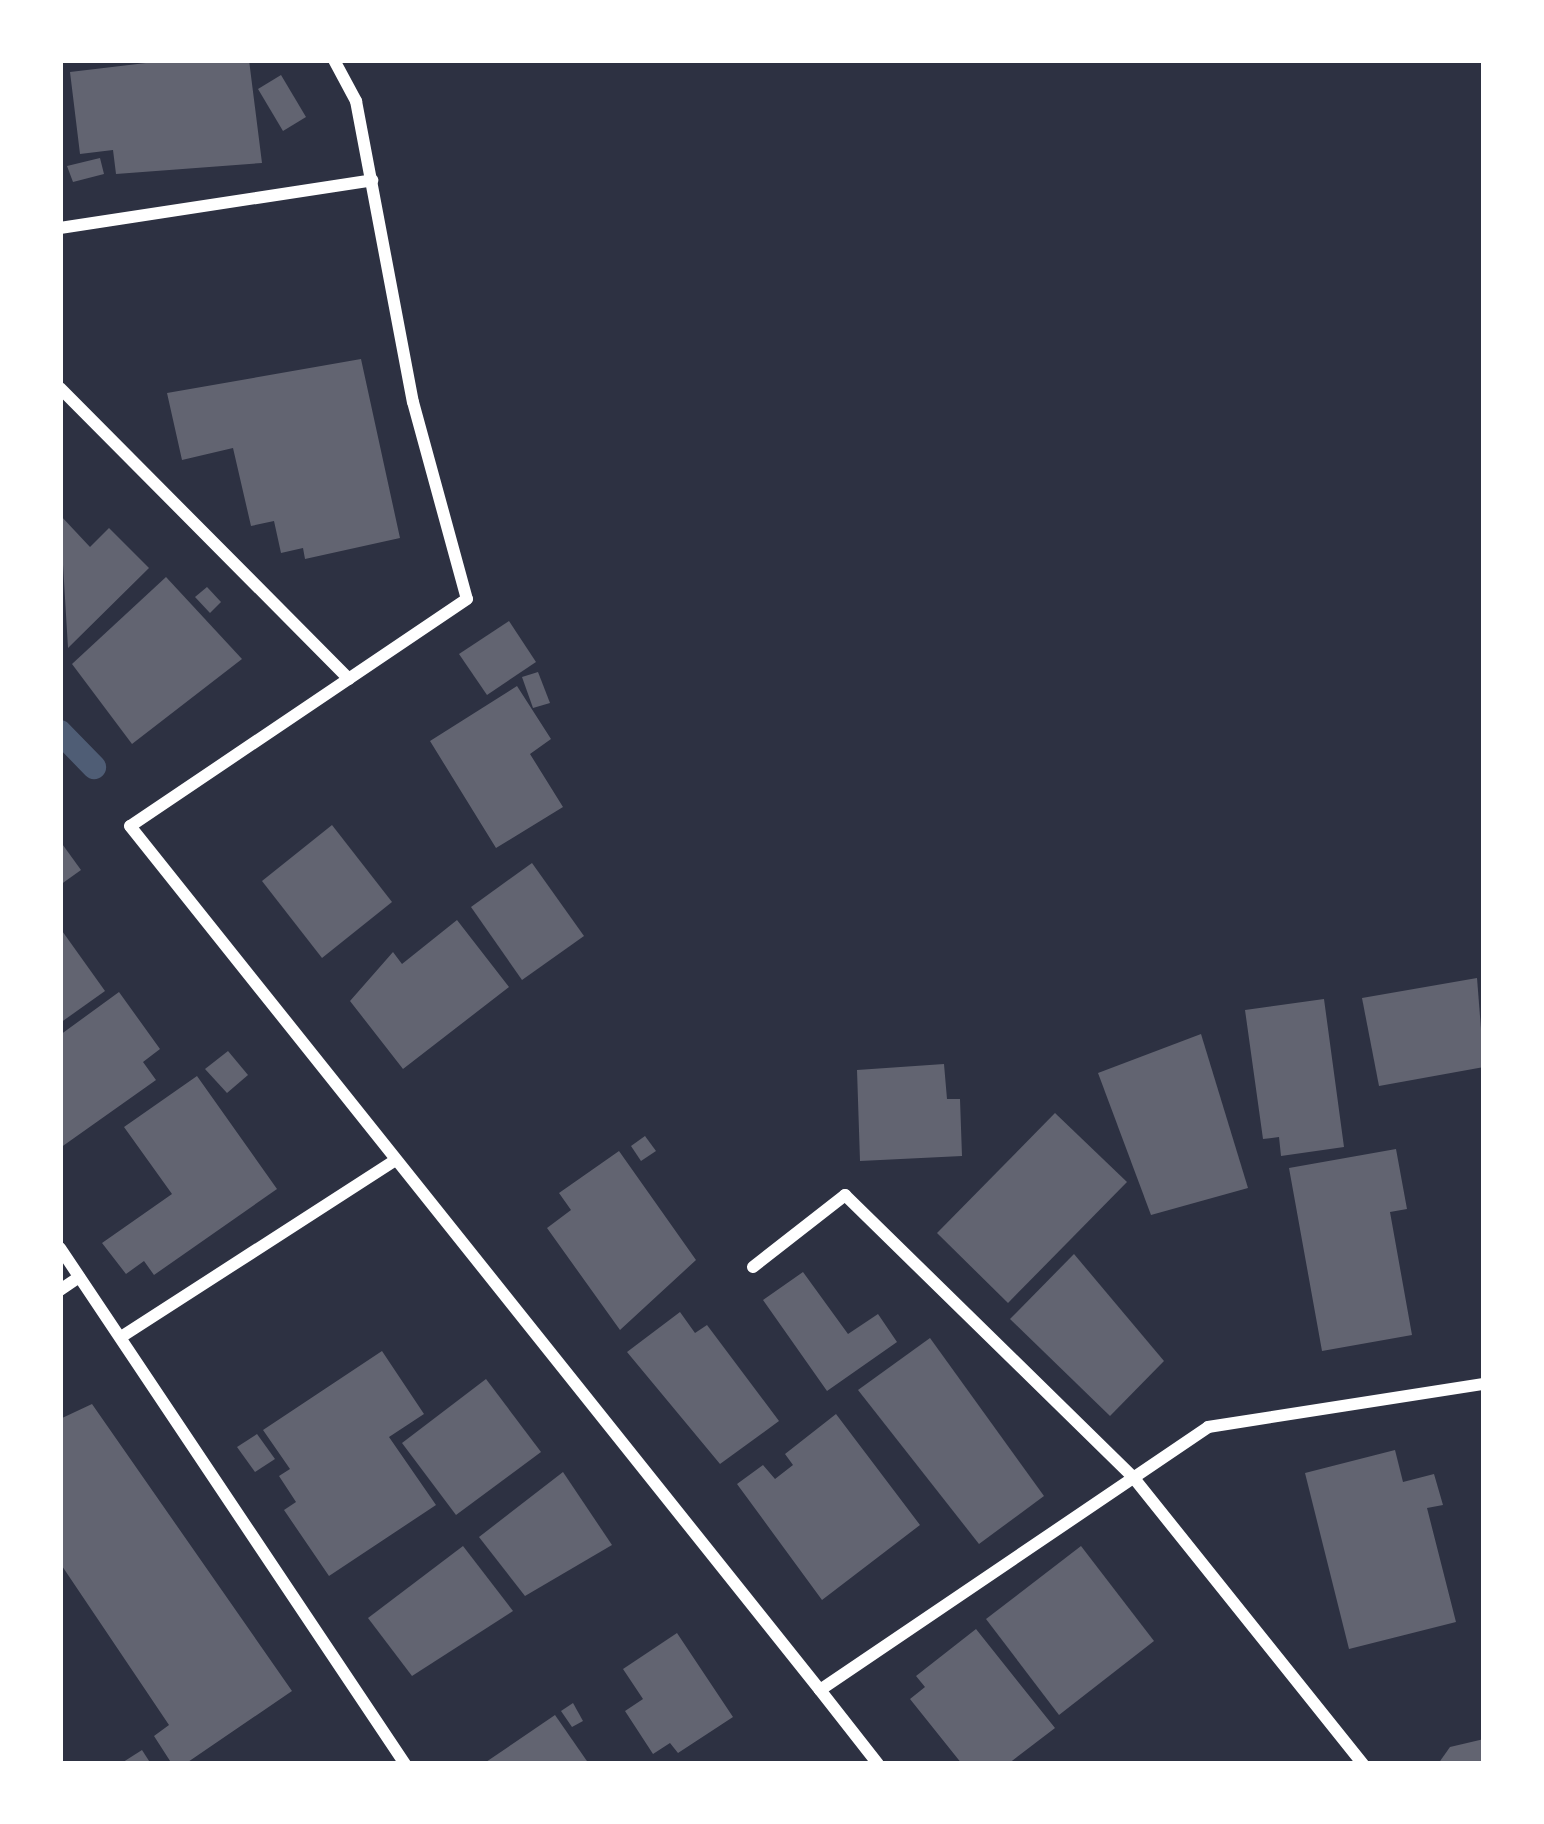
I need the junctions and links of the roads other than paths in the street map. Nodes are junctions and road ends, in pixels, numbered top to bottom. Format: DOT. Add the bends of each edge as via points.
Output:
graph roads {
  1 [pos="334,60"];
  2 [pos="372,180"];
  3 [pos="60,227"];
  4 [pos="60,388"];
  5 [pos="349,680"];
  6 [pos="393,1162"];
  7 [pos="60,1248"];
  8 [pos="753,1267"];
  9 [pos="79,1277"];
  10 [pos="60,1290"];
  11 [pos="122,1337"];
  12 [pos="1484,1384"];
  13 [pos="1133,1478"];
  14 [pos="820,1690"];
  15 [pos="405,1764"];
  16 [pos="878,1764"];
  17 [pos="1363,1764"];
  1 -- 2 [label="street" via="356,101"];
  2 -- 3 [label="street"];
  2 -- 5 [label="street" via="413,402 467,599"];
  4 -- 5 [label="street"];
  5 -- 6 [label="street" via="130,826"];
  6 -- 11 [label="street"];
  6 -- 14 [label="street"];
  7 -- 9 [label="street"];
  8 -- 13 [label="street" via="844,1195"];
  9 -- 10 [label="street"];
  9 -- 11 [label="street"];
  11 -- 15 [label="street"];
  12 -- 13 [label="street" via="1208,1426"];
  13 -- 14 [label="street"];
  13 -- 17 [label="street"];
  14 -- 16 [label="street"];
}
